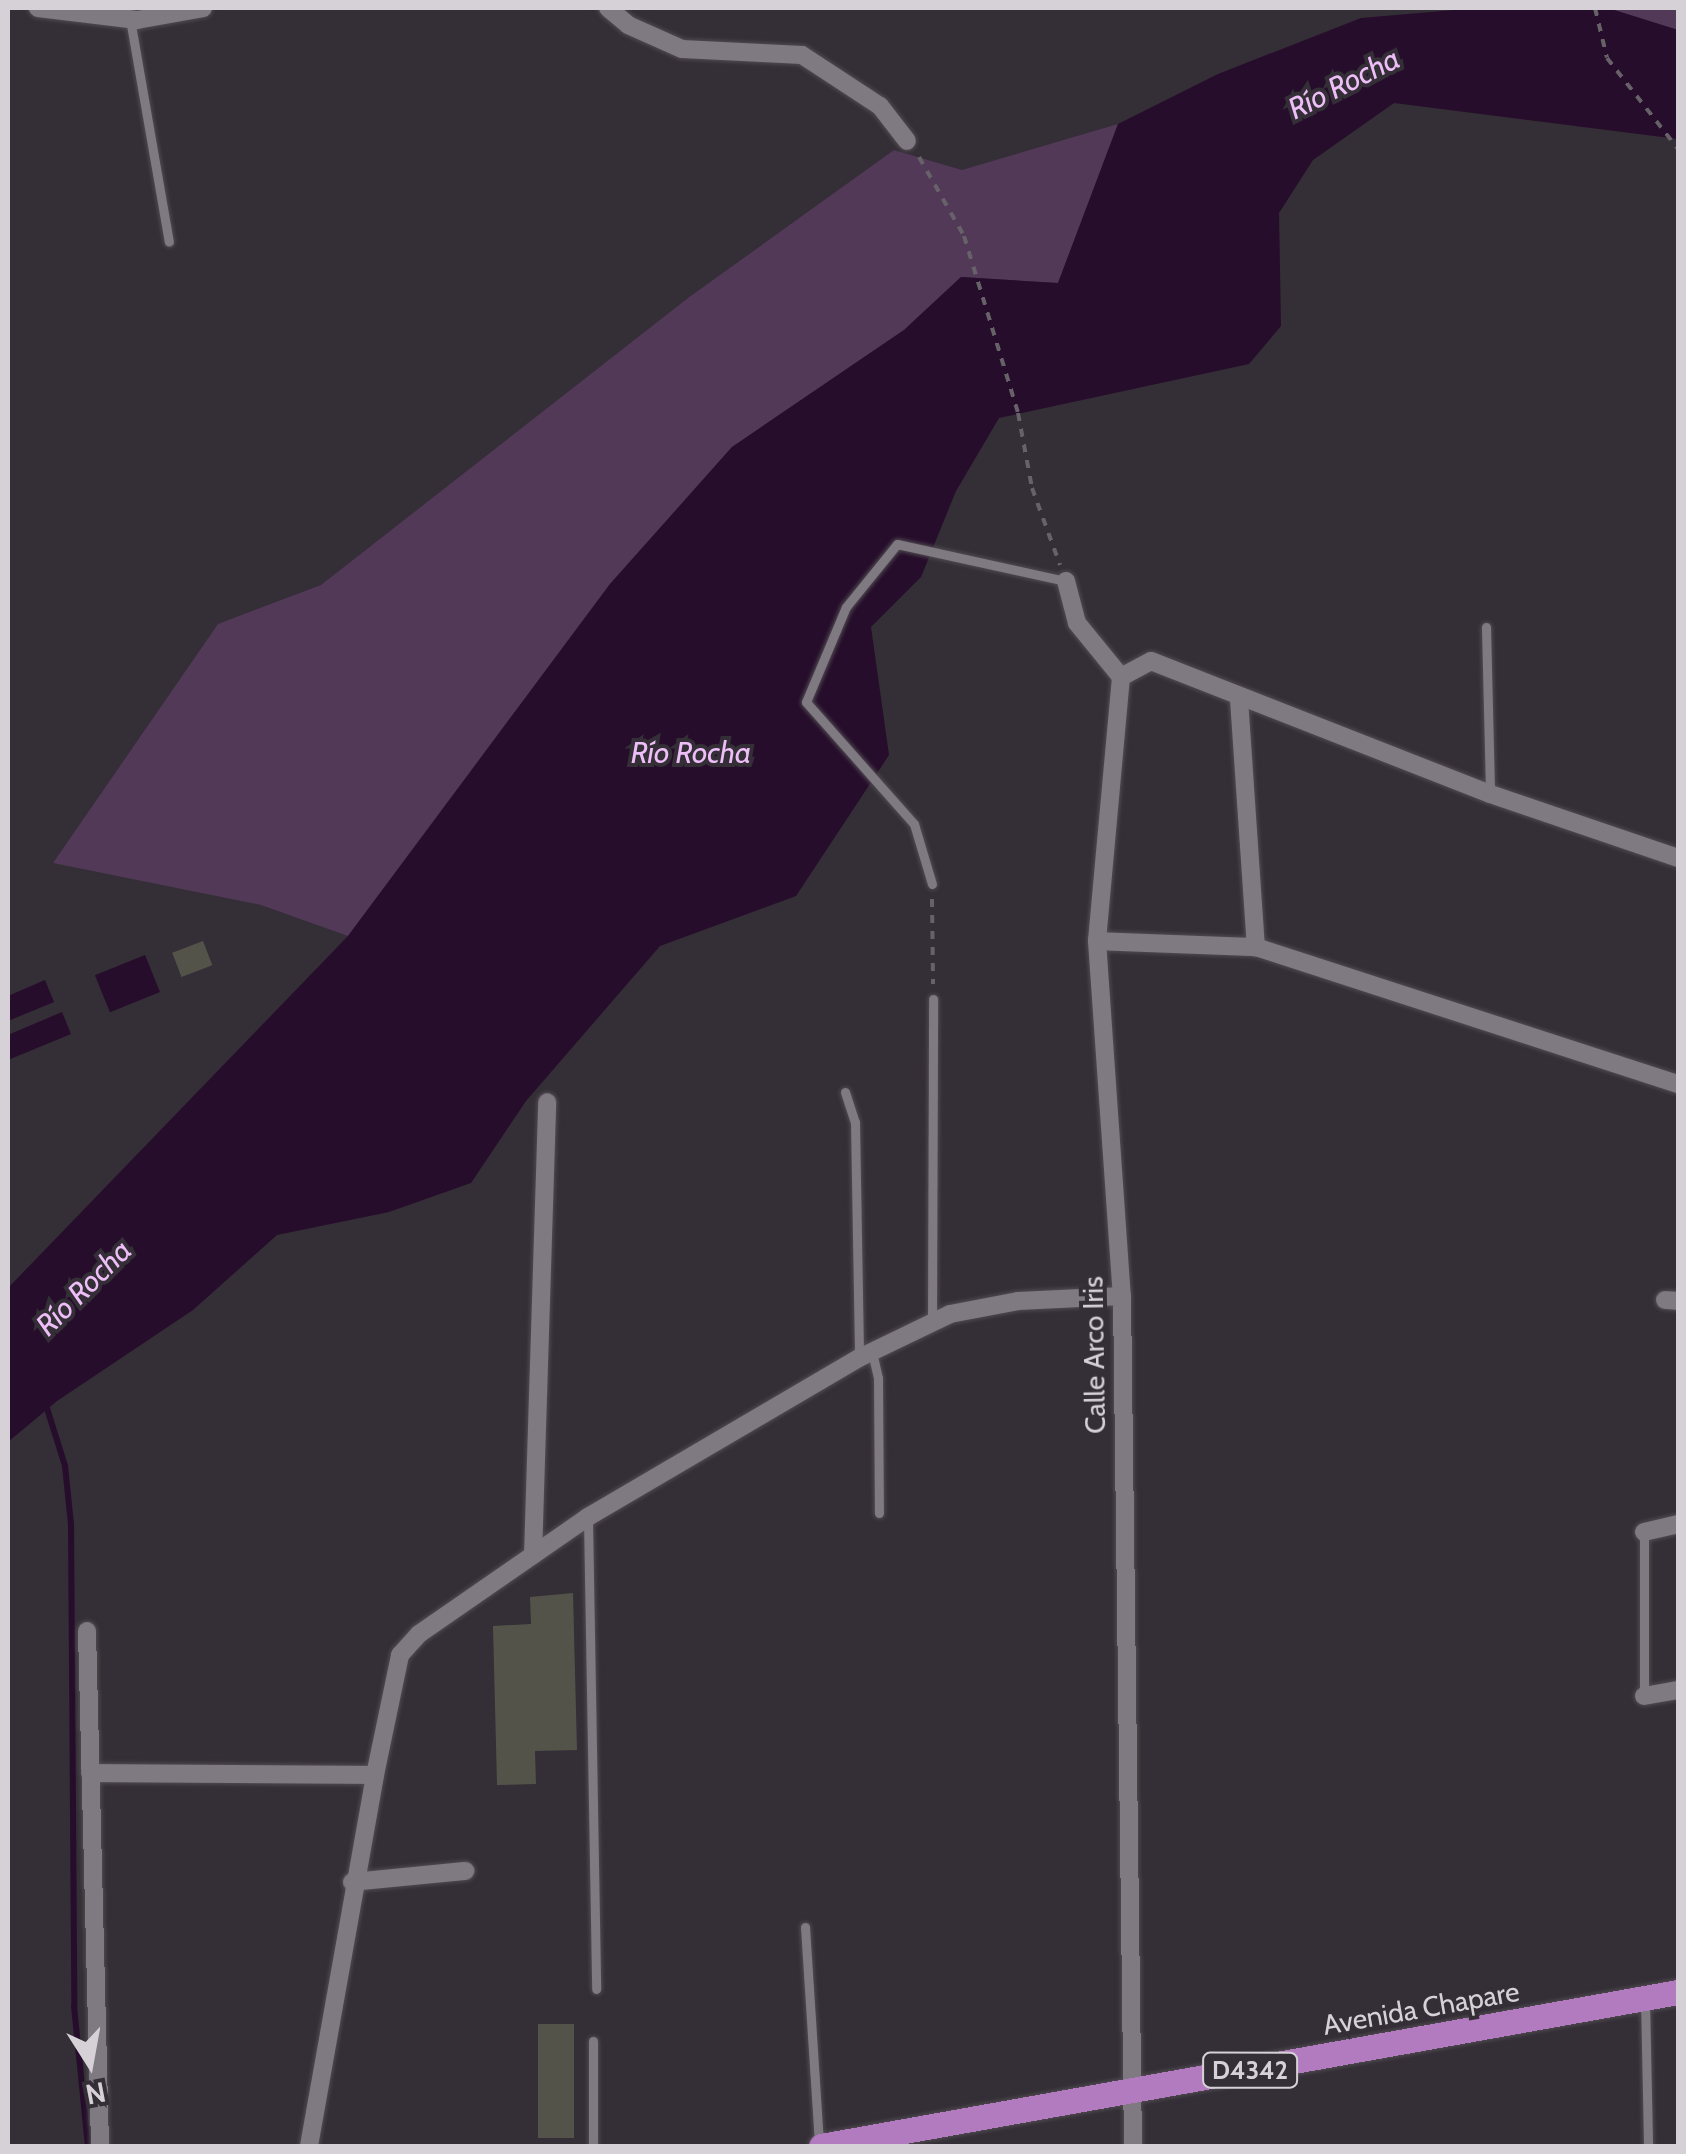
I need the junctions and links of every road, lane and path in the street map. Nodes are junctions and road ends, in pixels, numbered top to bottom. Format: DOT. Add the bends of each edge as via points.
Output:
graph roads {
  1 [pos="38,8"];
  2 [pos="203,8"];
  3 [pos="608,8"];
  4 [pos="1595,8"];
  5 [pos="130,19"];
  6 [pos="907,141"];
  7 [pos="1678,149"];
  8 [pos="169,242"];
  9 [pos="1066,581"];
  10 [pos="1486,627"];
  11 [pos="1121,677"];
  12 [pos="1239,700"];
  13 [pos="1490,794"];
  14 [pos="1678,858"];
  15 [pos="932,884"];
  16 [pos="1097,941"];
  17 [pos="1256,947"];
  18 [pos="933,999"];
  19 [pos="1678,1084"];
  20 [pos="844,1092"];
  21 [pos="547,1102"];
  22 [pos="1122,1296"];
  23 [pos="932,1323"];
  24 [pos="866,1355"];
  25 [pos="879,1513"];
  26 [pos="588,1517"];
  27 [pos="1678,1524"];
  28 [pos="1644,1532"];
  29 [pos="533,1556"];
  30 [pos="87,1631"];
  31 [pos="1678,1690"];
  32 [pos="1644,1696"];
  33 [pos="90,1773"];
  34 [pos="375,1775"];
  35 [pos="465,1871"];
  36 [pos="352,1882"];
  37 [pos="805,1927"];
  38 [pos="596,1988"];
  39 [pos="1678,1992"];
  40 [pos="1646,1998"];
  41 [pos="592,2041"];
  42 [pos="1131,2092"];
  43 [pos="100,2146"];
  44 [pos="309,2146"];
  45 [pos="593,2146"];
  46 [pos="820,2146"];
  47 [pos="1132,2146"];
  48 [pos="1648,2146"];
  1 -- 5 [label="street"];
  2 -- 5 [label="street"];
  3 -- 6 [label="street" via="682,49 802,55 880,106"];
  4 -- 7 [label="path" via="1607,58"];
  5 -- 8 [label="lane"];
  6 -- 9 [label="path" via="964,236 1018,413 1032,488"];
  9 -- 11 [label="street" via="1078,624"];
  9 -- 15 [label="lane" via="898,544 846,608 806,702 914,824"];
  10 -- 13 [label="lane"];
  11 -- 12 [label="street" via="1151,660"];
  11 -- 16 [label="street, Calle Arco Iris"];
  12 -- 13 [label="street"];
  12 -- 17 [label="street"];
  13 -- 14 [label="street"];
  15 -- 18 [label="path"];
  16 -- 17 [label="street"];
  16 -- 22 [label="street, Calle Arco Iris"];
  17 -- 19 [label="street"];
  18 -- 23 [label="lane"];
  20 -- 24 [label="lane" via="855,1122"];
  21 -- 29 [label="street"];
  22 -- 23 [label="street" via="1018,1301"];
  22 -- 42 [label="street, Calle Arco Iris"];
  23 -- 24 [label="street"];
  24 -- 25 [label="lane" via="878,1378"];
  24 -- 26 [label="street"];
  26 -- 29 [label="street"];
  26 -- 38 [label="lane"];
  27 -- 28 [label="street"];
  28 -- 32 [label="lane"];
  29 -- 34 [label="street" via="418,1634 400,1655"];
  30 -- 33 [label="street"];
  31 -- 32 [label="street"];
  33 -- 34 [label="street"];
  33 -- 43 [label="street"];
  34 -- 36 [label="street"];
  35 -- 36 [label="street"];
  36 -- 44 [label="street"];
  37 -- 46 [label="lane"];
  39 -- 40 [label="main road, Avenida Chapare / D4342"];
  40 -- 42 [label="main road, Avenida Chapare / D4342"];
  40 -- 48 [label="lane"];
  41 -- 45 [label="lane"];
  42 -- 46 [label="main road, Avenida Chapare / D4342"];
  42 -- 47 [label="street, Calle Arco Iris"];
}
